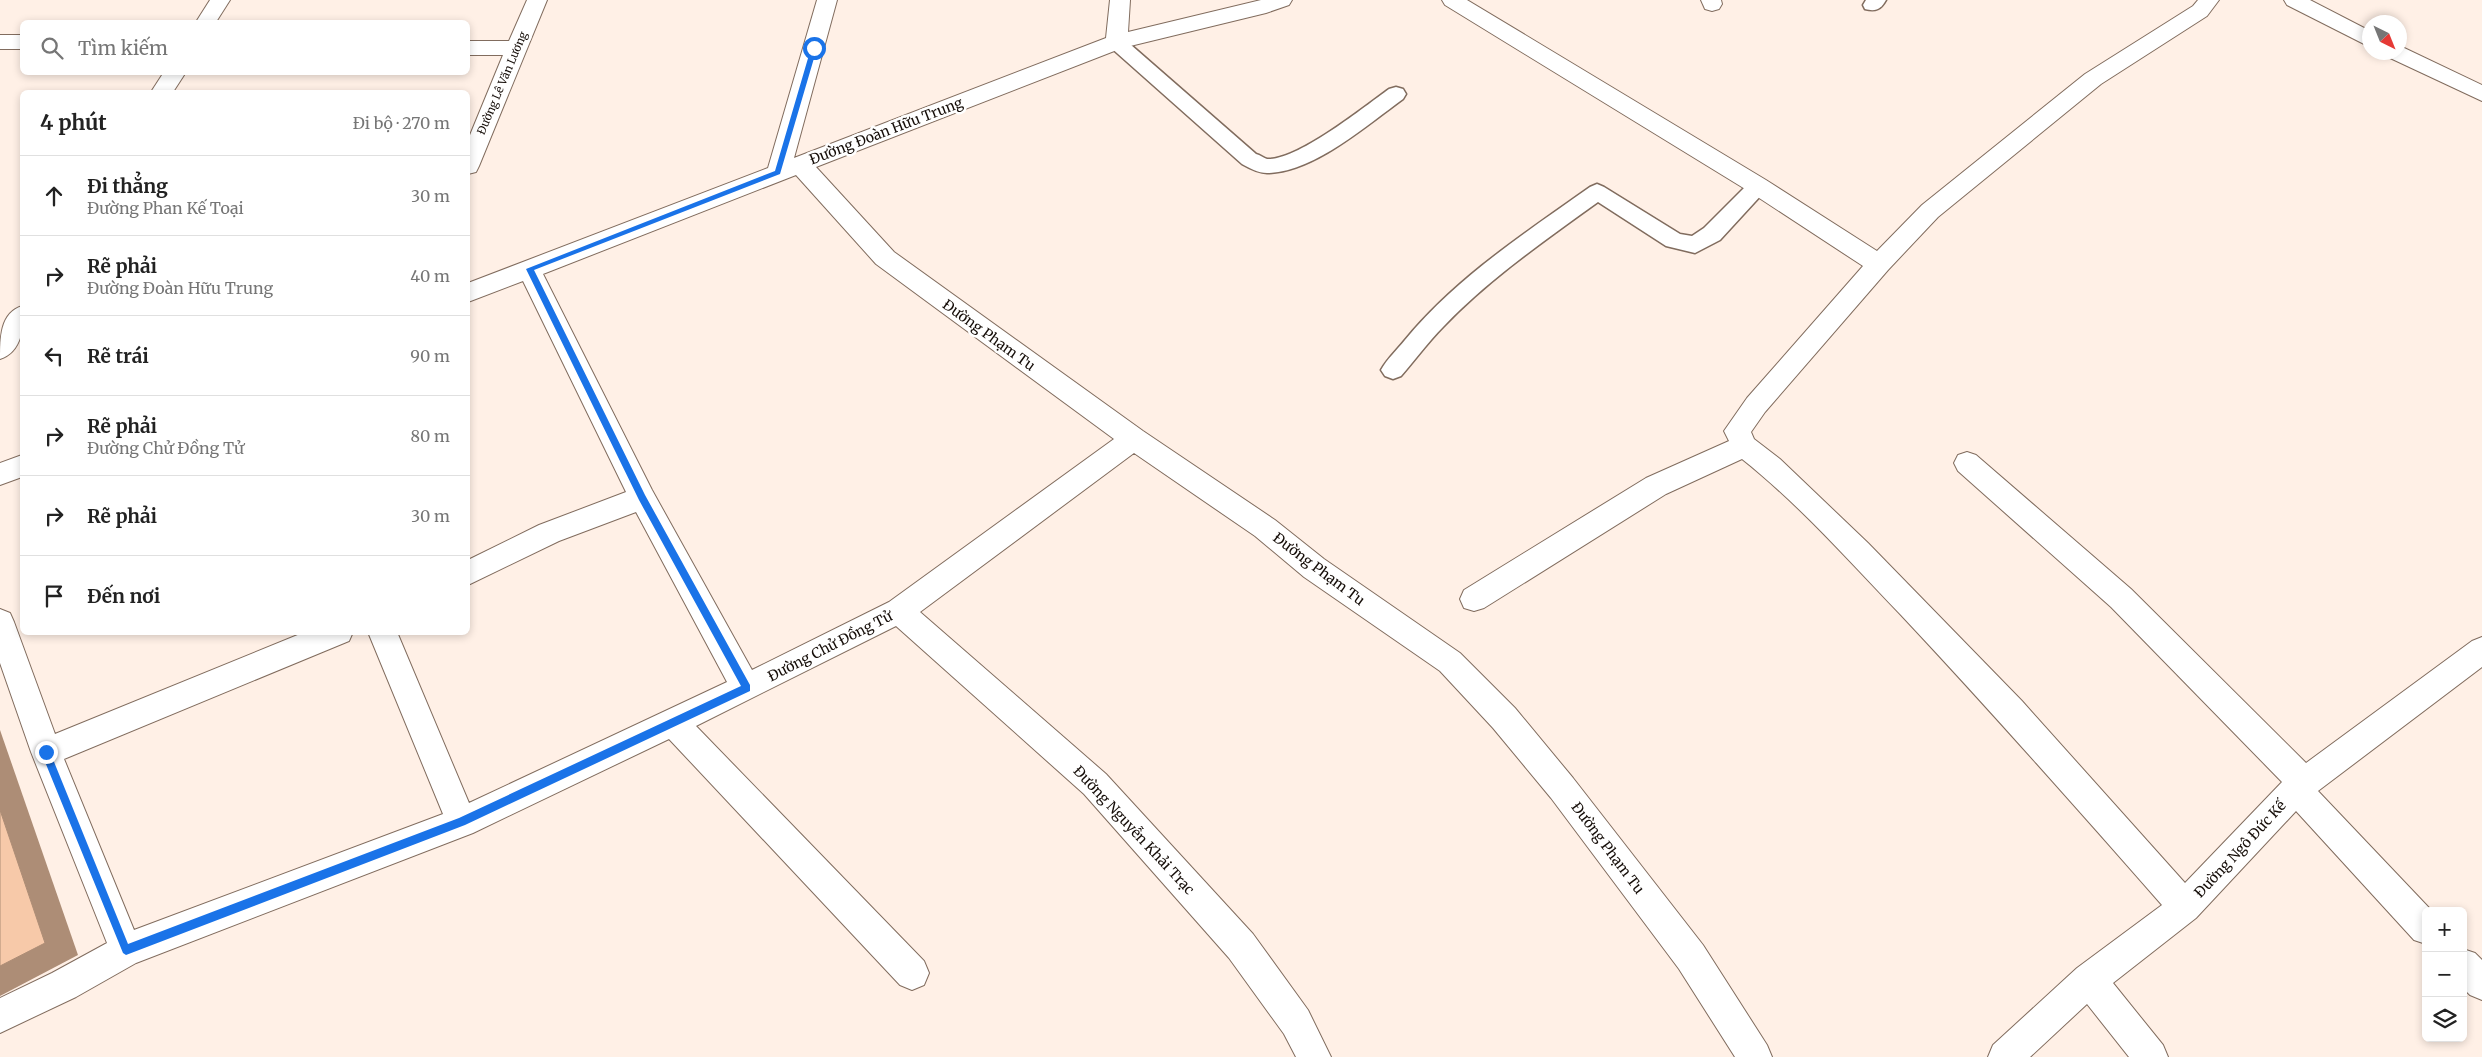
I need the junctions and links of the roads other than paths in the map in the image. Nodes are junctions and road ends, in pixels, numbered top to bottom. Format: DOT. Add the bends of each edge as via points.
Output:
graph roads {
  1 [pos="220,0"];
  2 [pos="537,0"];
  3 [pos="827,0"];
  4 [pos="1120,0"];
  5 [pos="1282,0"];
  6 [pos="1452,0"];
  7 [pos="2209,0"];
  8 [pos="2294,0"];
  9 [pos="207,20"];
  10 [pos="2362,36"];
  11 [pos="0,42"];
  12 [pos="20,42"];
  13 [pos="1116,42"];
  14 [pos="470,48"];
  15 [pos="516,48"];
  16 [pos="2407,57"];
  17 [pos="173,75"];
  18 [pos="163,90"];
  19 [pos="1396,94"];
  20 [pos="2482,94"];
  21 [pos="470,161"];
  22 [pos="789,168"];
  23 [pos="1758,186"];
  24 [pos="1879,264"];
  25 [pos="530,269"];
  26 [pos="470,292"];
  27 [pos="20,318"];
  28 [pos="0,349"];
  29 [pos="1393,370"];
  30 [pos="1134,438"];
  31 [pos="1744,446"];
  32 [pos="1967,463"];
  33 [pos="20,467"];
  34 [pos="0,474"];
  35 [pos="642,498"];
  36 [pos="470,572"];
  37 [pos="1474,599"];
  38 [pos="899,611"];
  39 [pos="0,622"];
  40 [pos="332,635"];
  41 [pos="383,635"];
  42 [pos="2482,650"];
  43 [pos="746,688"];
  44 [pos="672,722"];
  45 [pos="46,752"];
  46 [pos="2300,785"];
  47 [pos="462,822"];
  48 [pos="2185,907"];
  49 [pos="2422,923"];
  50 [pos="126,950"];
  51 [pos="2467,969"];
  52 [pos="912,973"];
  53 [pos="2089,980"];
  54 [pos="2482,983"];
  55 [pos="0,1016"];
  56 [pos="1314,1057"];
  57 [pos="1755,1057"];
  58 [pos="2005,1057"];
  59 [pos="2150,1057"];
  1 -- 9 [label="street"];
  2 -- 15 [label="street, Đường Lê Văn Lương"];
  3 -- 22 [label="street"];
  4 -- 13 [label="street"];
  5 -- 13 [label="street, Đường Đoàn Hữu Trung"];
  6 -- 23 [label="street"];
  7 -- 24 [label="street" via="2200,11 2093,79 1930,211"];
  8 -- 10 [label="street"];
  11 -- 12 [label="street"];
  13 -- 19 [label="lane" via="1249,159 1265,166 1286,163 1328,141"];
  13 -- 22 [label="street, Đường Đoàn Hữu Trung"];
  14 -- 15 [label="street"];
  15 -- 21 [label="street, Đường Lê Văn Lương"];
  16 -- 20 [label="street"];
  17 -- 18 [label="street"];
  22 -- 25 [label="street, Đường Đoàn Hữu Trung"];
  22 -- 30 [label="street, Đường Phạm Tu" via="885,258"];
  23 -- 24 [label="street"];
  23 -- 29 [label="lane" via="1712,234 1695,245 1674,240 1597,192 1465,292"];
  24 -- 31 [label="street" via="1756,405 1737,431"];
  25 -- 26 [label="street, Đường Đoàn Hữu Trung"];
  25 -- 35 [label="street"];
  27 -- 28 [label="street"];
  30 -- 38 [label="street, Đường Chử Đồng Tử"];
  30 -- 57 [label="street, Đường Phạm Tu" via="1450,662 1504,718 1562,788 1691,957"];
  31 -- 37 [label="street" via="1656,486"];
  31 -- 48 [label="street" via="1771,467 1858,551 2011,710"];
  32 -- 46 [label="street" via="2121,598 2291,771"];
  33 -- 34 [label="street"];
  35 -- 36 [label="street" via="549,533"];
  35 -- 43 [label="street"];
  38 -- 43 [label="street, Đường Chử Đồng Tử"];
  38 -- 56 [label="street, Đường Nguyễn Khải Trạc" via="1095,784 1242,946 1296,1022"];
  39 -- 45 [label="street"];
  40 -- 45 [label="street"];
  41 -- 47 [label="street"];
  42 -- 46 [label="street, Đường Ngô Đức Kế"];
  43 -- 44 [label="street, Đường Chử Đồng Tử"];
  44 -- 47 [label="street, Đường Chử Đồng Tử"];
  44 -- 52 [label="street"];
  45 -- 50 [label="street"];
  46 -- 48 [label="street, Đường Ngô Đức Kế"];
  46 -- 49 [label="street"];
  47 -- 50 [label="street, Đường Chử Đồng Tử"];
  48 -- 53 [label="street, Đường Ngô Đức Kế"];
  50 -- 55 [label="street, Đường Chử Đồng Tử"];
  51 -- 54 [label="street"];
  53 -- 58 [label="street, Đường Ngô Đức Kế"];
  53 -- 59 [label="street"];
}
